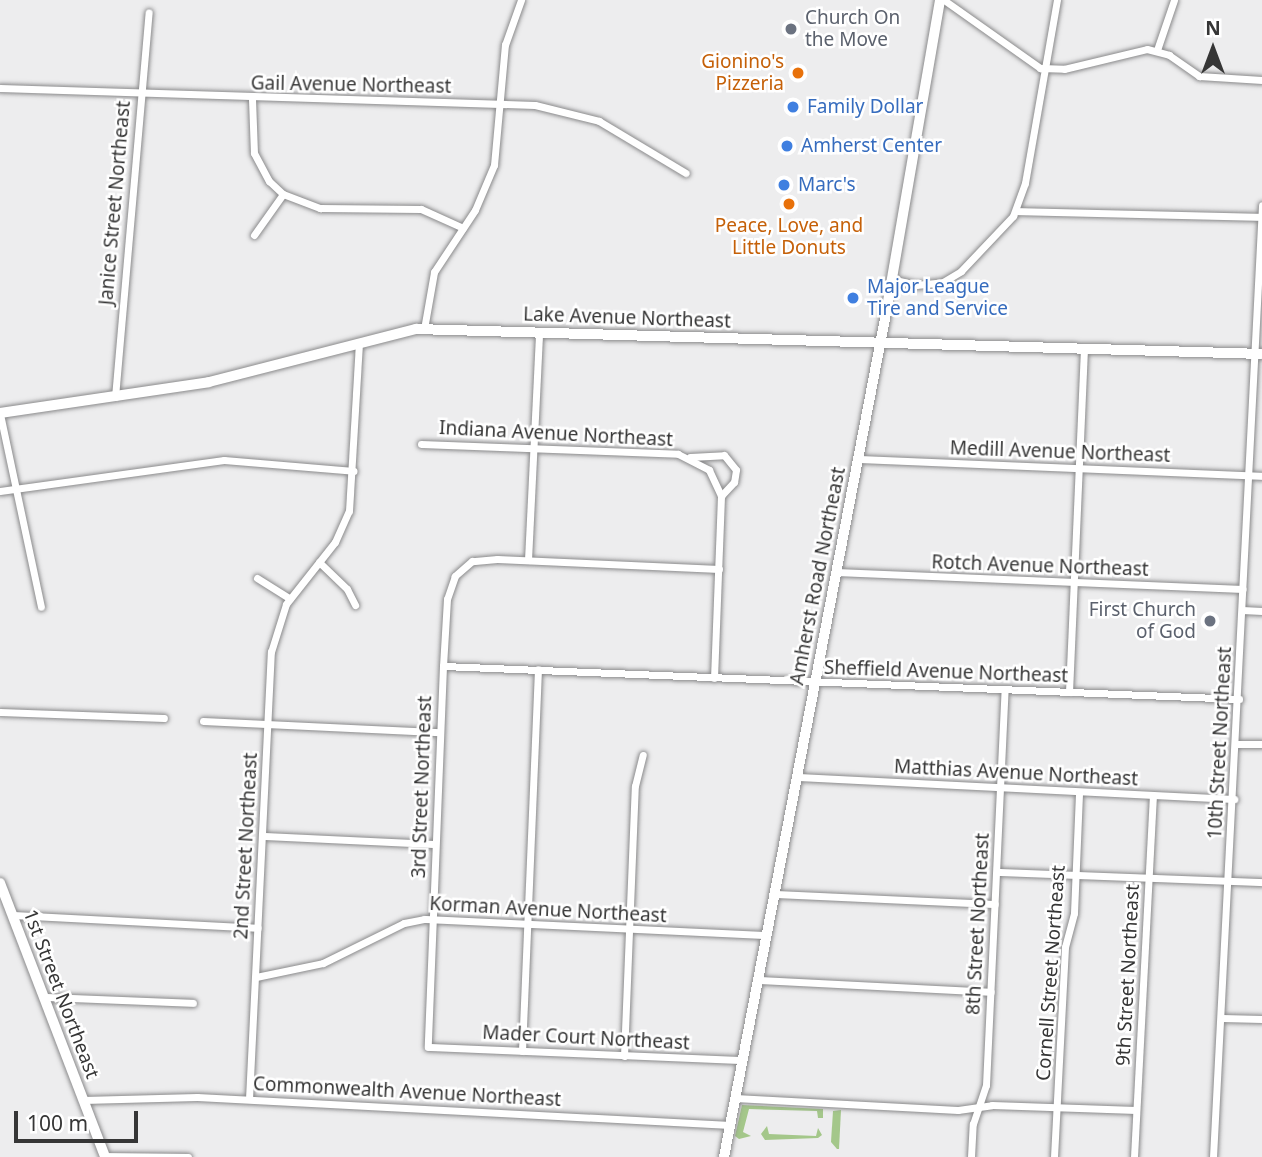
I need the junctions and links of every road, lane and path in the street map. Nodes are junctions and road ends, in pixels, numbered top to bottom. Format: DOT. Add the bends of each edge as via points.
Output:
graph roads {
  1 [pos="521,0"];
  2 [pos="942,0"];
  3 [pos="1057,0"];
  4 [pos="1174,0"];
  5 [pos="149,12"];
  6 [pos="1157,50"];
  7 [pos="1046,69"];
  8 [pos="1262,80"];
  9 [pos="0,88"];
  10 [pos="140,95"];
  11 [pos="252,99"];
  12 [pos="502,103"];
  13 [pos="686,173"];
  14 [pos="283,194"];
  15 [pos="1262,205"];
  16 [pos="1016,211"];
  17 [pos="1261,217"];
  18 [pos="463,228"];
  19 [pos="254,235"];
  20 [pos="891,279"];
  21 [pos="424,329"];
  22 [pos="539,332"];
  23 [pos="359,343"];
  24 [pos="879,344"];
  25 [pos="1084,349"];
  26 [pos="1258,354"];
  27 [pos="115,397"];
  28 [pos="0,414"];
  29 [pos="421,444"];
  30 [pos="533,448"];
  31 [pos="690,457"];
  32 [pos="858,459"];
  33 [pos="1079,469"];
  34 [pos="354,471"];
  35 [pos="1248,475"];
  36 [pos="1262,476"];
  37 [pos="16,488"];
  38 [pos="0,491"];
  39 [pos="722,496"];
  40 [pos="528,560"];
  41 [pos="320,562"];
  42 [pos="719,569"];
  43 [pos="836,572"];
  44 [pos="257,578"];
  45 [pos="1073,583"];
  46 [pos="1243,589"];
  47 [pos="290,599"];
  48 [pos="355,605"];
  49 [pos="41,607"];
  50 [pos="1242,610"];
  51 [pos="1262,611"];
  52 [pos="443,666"];
  53 [pos="538,669"];
  54 [pos="714,678"];
  55 [pos="815,682"];
  56 [pos="1005,689"];
  57 [pos="1069,692"];
  58 [pos="1239,699"];
  59 [pos="0,712"];
  60 [pos="164,718"];
  61 [pos="203,721"];
  62 [pos="268,724"];
  63 [pos="440,732"];
  64 [pos="1237,744"];
  65 [pos="1262,744"];
  66 [pos="643,755"];
  67 [pos="797,777"];
  68 [pos="1000,788"];
  69 [pos="1079,792"];
  70 [pos="1153,796"];
  71 [pos="1234,799"];
  72 [pos="263,836"];
  73 [pos="435,844"];
  74 [pos="997,872"];
  75 [pos="1075,876"];
  76 [pos="1148,879"];
  77 [pos="1230,881"];
  78 [pos="1262,882"];
  79 [pos="0,883"];
  80 [pos="774,894"];
  81 [pos="995,904"];
  82 [pos="12,915"];
  83 [pos="432,919"];
  84 [pos="527,924"];
  85 [pos="258,928"];
  86 [pos="629,929"];
  87 [pos="766,935"];
  88 [pos="256,978"];
  89 [pos="758,980"];
  90 [pos="991,992"];
  91 [pos="44,998"];
  92 [pos="193,1003"];
  93 [pos="1222,1018"];
  94 [pos="1262,1019"];
  95 [pos="428,1047"];
  96 [pos="522,1051"];
  97 [pos="624,1056"];
  98 [pos="742,1060"];
  99 [pos="735,1098"];
  100 [pos="249,1099"];
  101 [pos="83,1100"];
  102 [pos="979,1107"];
  103 [pos="1057,1107"];
  104 [pos="1136,1110"];
  105 [pos="730,1125"];
  106 [pos="104,1156"];
  107 [pos="188,1157"];
  108 [pos="724,1157"];
  109 [pos="971,1157"];
  110 [pos="1054,1157"];
  111 [pos="1134,1157"];
  112 [pos="1213,1157"];
  1 -- 12 [label="street" via="505,45"];
  2 -- 7 [label="street" via="1029,63"];
  2 -- 20 [label="street, Amherst Road Northeast"];
  3 -- 7 [label="street"];
  4 -- 6 [label="street"];
  5 -- 10 [label="street, Janice Street Northeast"];
  6 -- 7 [label="street"];
  6 -- 8 [label="street" via="1199,76"];
  7 -- 16 [label="street"];
  9 -- 10 [label="street, Gail Avenue Northeast"];
  10 -- 11 [label="street, Gail Avenue Northeast"];
  10 -- 27 [label="street, Janice Street Northeast"];
  11 -- 12 [label="street, Gail Avenue Northeast"];
  11 -- 14 [label="street" via="254,153 262,171"];
  12 -- 13 [label="street, Gail Avenue Northeast" via="554,107 599,121"];
  12 -- 18 [label="street" via="490,180"];
  14 -- 18 [label="street" via="320,208 421,209"];
  14 -- 19 [label="street"];
  15 -- 17 [label="street, 10th Street Northeast"];
  16 -- 17 [label="street"];
  16 -- 20 [label="street" via="997,235 943,282 916,285"];
  17 -- 26 [label="street, 10th Street Northeast"];
  18 -- 21 [label="street" via="431,281"];
  20 -- 24 [label="street, Amherst Road Northeast"];
  21 -- 22 [label="street, Lake Avenue Northeast"];
  21 -- 23 [label="street, Lake Avenue Northeast"];
  22 -- 24 [label="street, Lake Avenue Northeast"];
  22 -- 30 [label="street"];
  23 -- 27 [label="street, Lake Avenue Northeast" via="232,377"];
  23 -- 34 [label="street, 2nd Street Northeast"];
  24 -- 25 [label="street, Lake Avenue Northeast"];
  24 -- 32 [label="street, Amherst Road Northeast"];
  25 -- 26 [label="street, Lake Avenue Northeast"];
  25 -- 33 [label="street"];
  26 -- 35 [label="street, 10th Street Northeast"];
  27 -- 28 [label="street, Lake Avenue Northeast"];
  28 -- 37 [label="street"];
  29 -- 30 [label="street, Indiana Avenue Northeast"];
  30 -- 31 [label="street, Indiana Avenue Northeast"];
  30 -- 40 [label="street"];
  31 -- 39 [label="street, Indiana Avenue Northeast" via="709,470"];
  31 -- 39 [label="street, Indiana Avenue Northeast" via="719,453 730,460 734,482"];
  32 -- 33 [label="street, Medill Avenue Northeast"];
  32 -- 43 [label="street, Amherst Road Northeast"];
  33 -- 35 [label="street, Medill Avenue Northeast"];
  33 -- 45 [label="street"];
  34 -- 37 [label="street" via="224,460"];
  34 -- 41 [label="street, 2nd Street Northeast" via="346,520"];
  35 -- 36 [label="street, Medill Avenue Northeast"];
  35 -- 46 [label="street, 10th Street Northeast"];
  37 -- 38 [label="street"];
  37 -- 49 [label="street"];
  39 -- 42 [label="street"];
  40 -- 42 [label="street, 3rd Street Northeast"];
  40 -- 52 [label="street, 3rd Street Northeast" via="482,559 468,563 452,581"];
  41 -- 47 [label="street, 2nd Street Northeast"];
  41 -- 48 [label="street" via="347,589"];
  42 -- 54 [label="street"];
  43 -- 45 [label="street, Rotch Avenue Northeast"];
  43 -- 55 [label="street, Amherst Road Northeast"];
  44 -- 47 [label="street"];
  45 -- 46 [label="street, Rotch Avenue Northeast"];
  45 -- 57 [label="street"];
  46 -- 50 [label="street, 10th Street Northeast"];
  47 -- 62 [label="street, 2nd Street Northeast" via="273,640"];
  50 -- 51 [label="street"];
  50 -- 58 [label="street, 10th Street Northeast"];
  52 -- 53 [label="street, Sheffield Avenue Northeast"];
  52 -- 63 [label="street, 3rd Street Northeast"];
  53 -- 54 [label="street, Sheffield Avenue Northeast"];
  53 -- 84 [label="street"];
  54 -- 55 [label="street, Sheffield Avenue Northeast"];
  55 -- 56 [label="street, Sheffield Avenue Northeast"];
  55 -- 67 [label="street, Amherst Road Northeast"];
  56 -- 57 [label="street, Sheffield Avenue Northeast"];
  56 -- 68 [label="street, 8th Street Northeast"];
  57 -- 58 [label="street, Sheffield Avenue Northeast"];
  58 -- 64 [label="street, 10th Street Northeast"];
  59 -- 60 [label="street"];
  61 -- 62 [label="street"];
  62 -- 63 [label="street"];
  62 -- 72 [label="street, 2nd Street Northeast"];
  63 -- 73 [label="street, 3rd Street Northeast"];
  64 -- 65 [label="street"];
  64 -- 71 [label="street, 10th Street Northeast"];
  66 -- 86 [label="street" via="635,786"];
  67 -- 68 [label="street, Matthias Avenue Northeast"];
  67 -- 80 [label="street, Amherst Road Northeast"];
  68 -- 69 [label="street, Matthias Avenue Northeast"];
  68 -- 74 [label="street, 8th Street Northeast"];
  69 -- 70 [label="street, Matthias Avenue Northeast"];
  69 -- 75 [label="street, Cornell Street Northeast"];
  70 -- 71 [label="street, Matthias Avenue Northeast"];
  70 -- 76 [label="street, 9th Street Northeast"];
  71 -- 77 [label="street, 10th Street Northeast"];
  72 -- 73 [label="street"];
  72 -- 85 [label="street, 2nd Street Northeast"];
  73 -- 83 [label="street, 3rd Street Northeast"];
  74 -- 75 [label="street"];
  74 -- 81 [label="street, 8th Street Northeast"];
  75 -- 76 [label="street"];
  75 -- 103 [label="street, Cornell Street Northeast" via="1072,923 1065,947"];
  76 -- 77 [label="street"];
  76 -- 104 [label="street, 9th Street Northeast"];
  77 -- 78 [label="street"];
  77 -- 93 [label="street, 10th Street Northeast"];
  79 -- 82 [label="street, 1st Street Northeast"];
  80 -- 81 [label="street"];
  80 -- 87 [label="street, Amherst Road Northeast"];
  81 -- 90 [label="street, 8th Street Northeast"];
  82 -- 85 [label="street"];
  82 -- 91 [label="street, 1st Street Northeast"];
  83 -- 84 [label="street, Korman Avenue Northeast"];
  83 -- 88 [label="street, Korman Avenue Northeast" via="404,923 323,963"];
  83 -- 95 [label="street, 3rd Street Northeast"];
  84 -- 86 [label="street, Korman Avenue Northeast"];
  84 -- 96 [label="street"];
  85 -- 88 [label="street, 2nd Street Northeast"];
  86 -- 87 [label="street, Korman Avenue Northeast"];
  86 -- 97 [label="street"];
  87 -- 89 [label="street, Amherst Road Northeast"];
  88 -- 100 [label="street, 2nd Street Northeast"];
  89 -- 90 [label="street"];
  89 -- 98 [label="street, Amherst Road Northeast"];
  90 -- 102 [label="street, 8th Street Northeast" via="986,1085"];
  91 -- 92 [label="street"];
  91 -- 101 [label="street, 1st Street Northeast"];
  93 -- 94 [label="street"];
  93 -- 112 [label="street, 10th Street Northeast"];
  95 -- 96 [label="street, Mader Court Northeast"];
  96 -- 97 [label="street, Mader Court Northeast"];
  97 -- 98 [label="street, Mader Court Northeast"];
  98 -- 99 [label="street, Amherst Road Northeast"];
  99 -- 102 [label="street" via="958,1110"];
  99 -- 105 [label="street, Amherst Road Northeast"];
  100 -- 101 [label="street, Commonwealth Avenue Northeast"];
  100 -- 105 [label="street, Commonwealth Avenue Northeast"];
  101 -- 106 [label="street, 1st Street Northeast"];
  102 -- 103 [label="street"];
  102 -- 109 [label="street, 8th Street Northeast"];
  103 -- 104 [label="street"];
  103 -- 110 [label="street, Cornell Street Northeast"];
  104 -- 111 [label="street, 9th Street Northeast"];
  105 -- 108 [label="street, Amherst Road Northeast"];
  106 -- 107 [label="street"];
}
